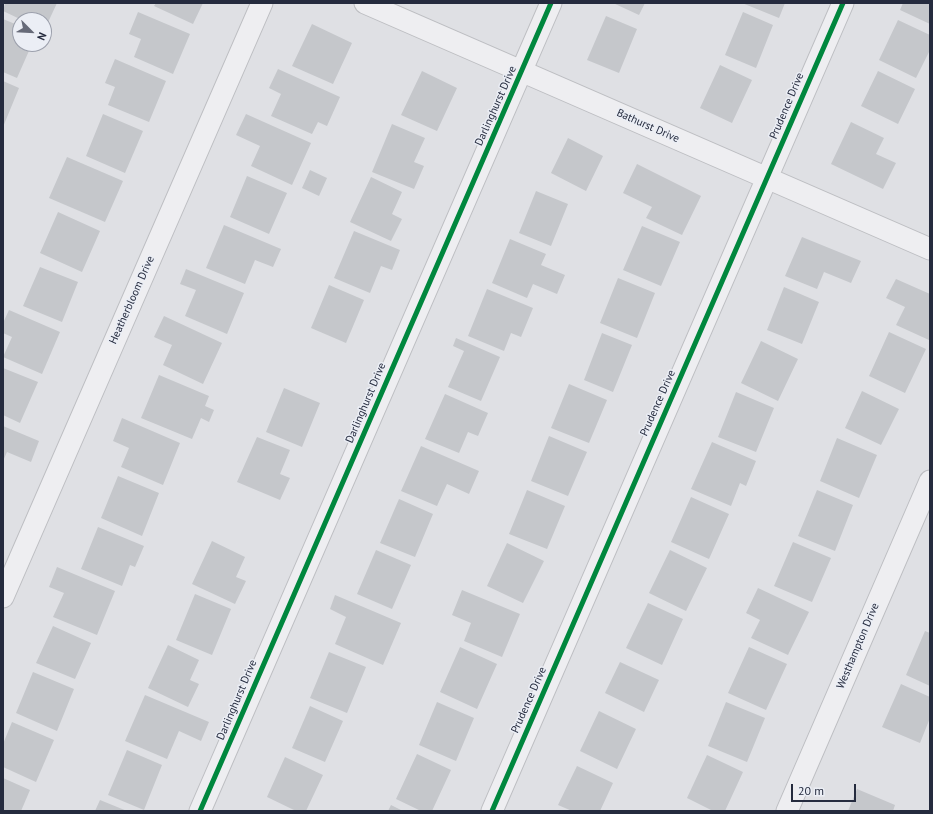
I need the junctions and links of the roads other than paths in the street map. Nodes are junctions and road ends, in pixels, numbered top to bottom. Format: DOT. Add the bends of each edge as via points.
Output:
graph roads {
  1 [pos="262,3"];
  2 [pos="365,3"];
  3 [pos="551,3"];
  4 [pos="843,3"];
  5 [pos="522,71"];
  6 [pos="767,178"];
  7 [pos="930,249"];
  8 [pos="930,481"];
  9 [pos="3,597"];
  10 [pos="200,811"];
  11 [pos="492,811"];
  12 [pos="786,811"];
  1 -- 9 [label="street, Heatherbloom Drive"];
  2 -- 5 [label="street, Bathurst Drive"];
  3 -- 5 [label="street, Darlinghurst Drive"];
  4 -- 6 [label="street, Prudence Drive"];
  5 -- 6 [label="street, Bathurst Drive"];
  5 -- 10 [label="street, Darlinghurst Drive"];
  6 -- 7 [label="street, Bathurst Drive"];
  6 -- 11 [label="street, Prudence Drive"];
  8 -- 12 [label="street, Westhampton Drive"];
}
